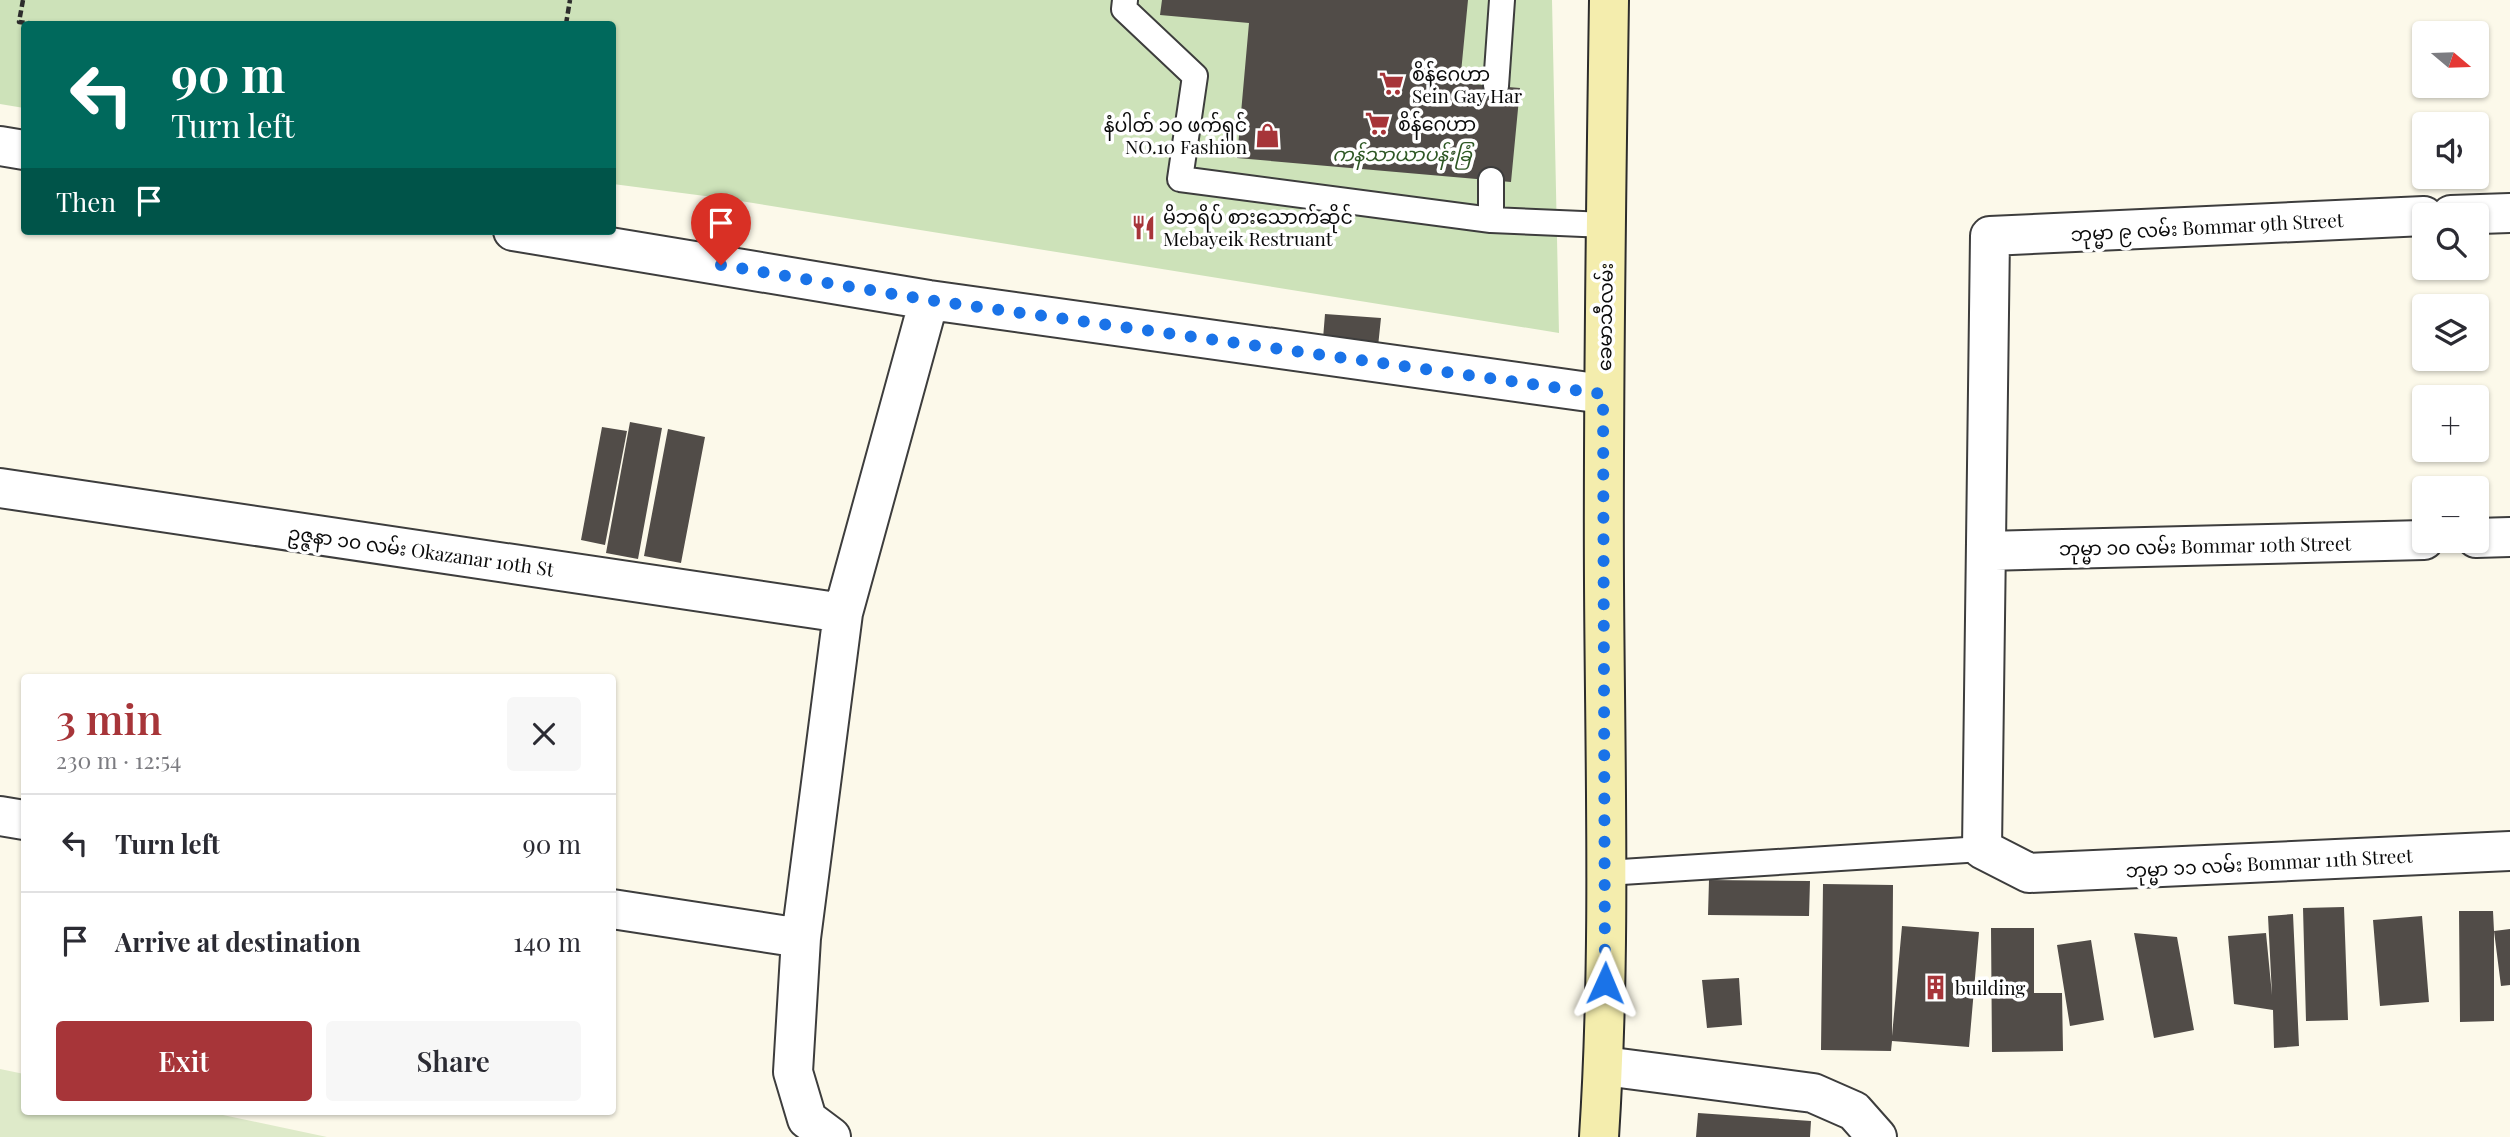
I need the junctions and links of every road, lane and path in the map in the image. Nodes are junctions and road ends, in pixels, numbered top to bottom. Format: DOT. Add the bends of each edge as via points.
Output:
graph roads {
  1 [pos="23,0"];
  2 [pos="570,0"];
  3 [pos="1125,0"];
  4 [pos="1502,0"];
  5 [pos="1609,0"];
  6 [pos="566,21"];
  7 [pos="21,22"];
  8 [pos="1496,86"];
  9 [pos="0,146"];
  10 [pos="21,150"];
  11 [pos="1491,180"];
  12 [pos="2510,213"];
  13 [pos="2489,214"];
  14 [pos="2412,217"];
  15 [pos="1491,220"];
  16 [pos="1606,225"];
  17 [pos="537,235"];
  18 [pos="929,300"];
  19 [pos="1603,394"];
  20 [pos="0,488"];
  21 [pos="2510,537"];
  22 [pos="2489,538"];
  23 [pos="2412,540"];
  24 [pos="1986,551"];
  25 [pos="843,613"];
  26 [pos="0,816"];
  27 [pos="21,820"];
  28 [pos="1982,849"];
  29 [pos="2510,851"];
  30 [pos="1606,873"];
  31 [pos="616,910"];
  32 [pos="801,938"];
  33 [pos="1604,1066"];
  34 [pos="831,1137"];
  35 [pos="1599,1137"];
  36 [pos="1877,1137"];
  1 -- 7 [label="path"];
  2 -- 6 [label="path"];
  3 -- 15 [label="lane" via="1124,9 1195,76 1180,179"];
  4 -- 8 [label="lane"];
  5 -- 16 [label="main road, ခေမာသီလမ်း"];
  9 -- 10 [label="street"];
  11 -- 15 [label="lane"];
  12 -- 13 [label="street"];
  14 -- 24 [label="street, ဘုမ္မာ ၉ လမ်း Bommar 9th Street" via="1990,236"];
  15 -- 16 [label="lane"];
  16 -- 19 [label="main road, ခေမာသီလမ်း"];
  17 -- 18 [label="street"];
  18 -- 19 [label="street"];
  18 -- 25 [label="street"];
  19 -- 30 [label="main road, ခေမာသီလမ်း"];
  20 -- 25 [label="street, ဥဇ္ဇနာ ၁၀ လမ်း Okazanar 10th St"];
  21 -- 22 [label="street"];
  23 -- 24 [label="street, ဘုမ္မာ ၁၀ လမ်း Bommar 10th Street"];
  24 -- 28 [label="street"];
  25 -- 32 [label="street"];
  26 -- 27 [label="street"];
  28 -- 29 [label="street, ဘုမ္မာ ၁၁ လမ်း Bommar 11th Street" via="2029,873"];
  28 -- 30 [label="lane"];
  30 -- 33 [label="main road, ခေမာသီလမ်း"];
  31 -- 32 [label="street"];
  32 -- 34 [label="street" via="793,1072 807,1119"];
  33 -- 35 [label="main road, ခေမာသီလမ်း"];
  33 -- 36 [label="street" via="1813,1093 1854,1111"];
}
